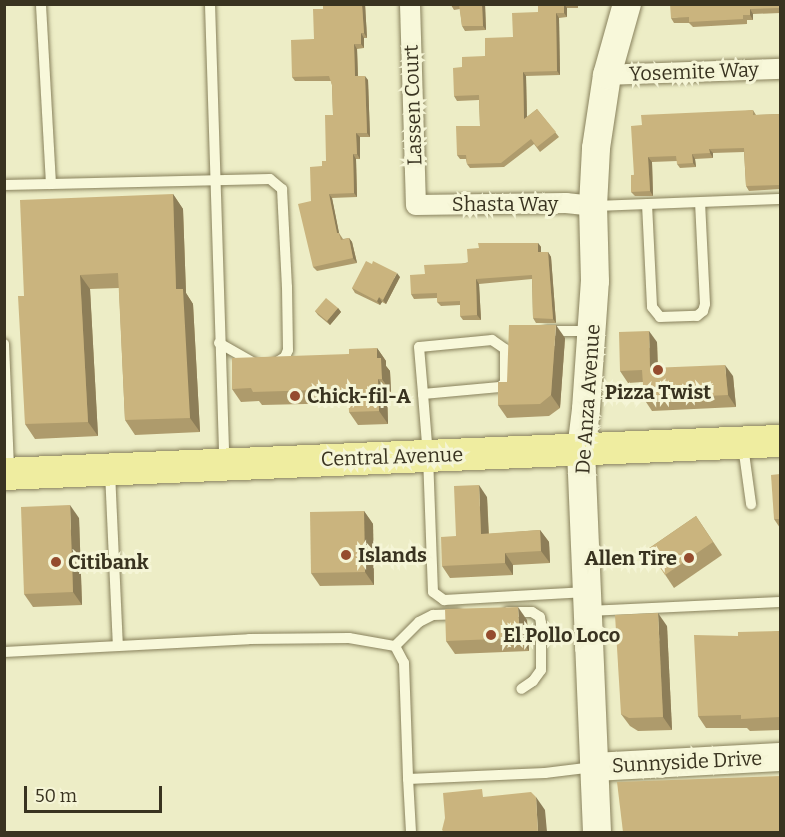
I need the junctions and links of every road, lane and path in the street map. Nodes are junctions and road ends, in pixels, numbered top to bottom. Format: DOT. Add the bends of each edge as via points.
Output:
graph roads {
  1 [pos="41,4"];
  2 [pos="210,4"];
  3 [pos="410,4"];
  4 [pos="627,4"];
  5 [pos="780,69"];
  6 [pos="607,75"];
  7 [pos="214,179"];
  8 [pos="51,184"];
  9 [pos="4,185"];
  10 [pos="780,199"];
  11 [pos="700,203"];
  12 [pos="647,204"];
  13 [pos="593,207"];
  14 [pos="412,209"];
  15 [pos="530,330"];
  16 [pos="592,331"];
  17 [pos="510,333"];
  18 [pos="492,340"];
  19 [pos="219,343"];
  20 [pos="4,344"];
  21 [pos="423,394"];
  22 [pos="780,441"];
  23 [pos="743,442"];
  24 [pos="581,450"];
  25 [pos="428,456"];
  26 [pos="224,464"];
  27 [pos="110,469"];
  28 [pos="7,474"];
  29 [pos="751,504"];
  30 [pos="588,602"];
  31 [pos="780,602"];
  32 [pos="501,613"];
  33 [pos="467,614"];
  34 [pos="118,645"];
  35 [pos="395,646"];
  36 [pos="4,652"];
  37 [pos="521,689"];
  38 [pos="780,758"];
  39 [pos="594,767"];
  40 [pos="408,779"];
  41 [pos="411,832"];
  42 [pos="597,832"];
  1 -- 8 [label="lane"];
  2 -- 7 [label="lane"];
  3 -- 14 [label="street, Lassen Court"];
  4 -- 6 [label="street, De Anza Avenue"];
  5 -- 6 [label="street, Yosemite Way"];
  6 -- 13 [label="street, De Anza Avenue" via="596,148"];
  7 -- 8 [label="lane"];
  7 -- 19 [label="lane"];
  7 -- 19 [label="lane" via="270,179 282,189 288,350 278,363 255,364"];
  8 -- 9 [label="lane"];
  10 -- 11 [label="lane"];
  11 -- 12 [label="lane"];
  11 -- 12 [label="lane" via="703,312 697,316 660,317 652,307"];
  12 -- 13 [label="lane"];
  13 -- 14 [label="street, Shasta Way" via="566,203"];
  13 -- 16 [label="street, De Anza Avenue"];
  15 -- 16 [label="lane"];
  16 -- 24 [label="street, De Anza Avenue"];
  17 -- 18 [label="lane"];
  18 -- 21 [label="lane" via="419,347"];
  18 -- 21 [label="lane" via="505,349 505,383 500,387"];
  19 -- 26 [label="lane"];
  20 -- 28 [label="lane"];
  21 -- 25 [label="lane"];
  22 -- 23 [label="main road, Central Avenue"];
  23 -- 24 [label="main road, Central Avenue"];
  23 -- 29 [label="lane"];
  24 -- 25 [label="main road, Central Avenue"];
  24 -- 30 [label="street, De Anza Avenue"];
  25 -- 26 [label="main road, Central Avenue"];
  25 -- 30 [label="lane" via="431,587 437,597"];
  26 -- 27 [label="main road, Central Avenue"];
  27 -- 28 [label="main road, Central Avenue"];
  27 -- 34 [label="lane"];
  30 -- 31 [label="lane"];
  30 -- 39 [label="street, De Anza Avenue"];
  32 -- 37 [label="lane" via="532,612 540,617 542,670"];
  33 -- 35 [label="lane" via="432,615"];
  34 -- 35 [label="lane" via="349,638"];
  34 -- 36 [label="lane"];
  35 -- 40 [label="lane" via="404,663"];
  38 -- 39 [label="street, Sunnyside Drive"];
  39 -- 40 [label="lane"];
  39 -- 42 [label="street, De Anza Avenue"];
  40 -- 41 [label="lane"];
}
